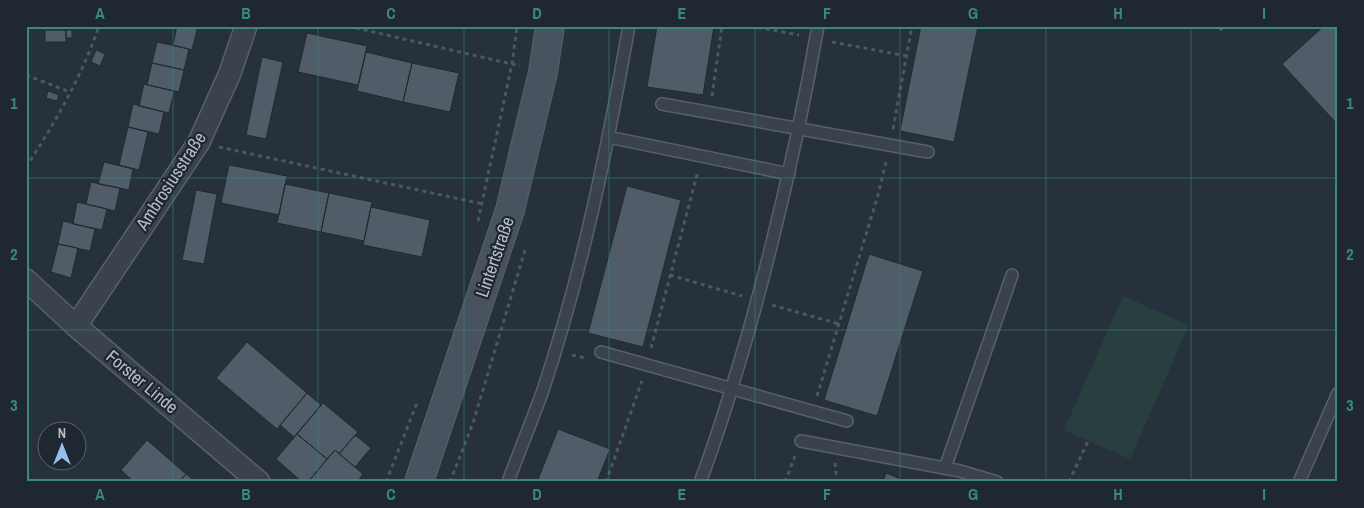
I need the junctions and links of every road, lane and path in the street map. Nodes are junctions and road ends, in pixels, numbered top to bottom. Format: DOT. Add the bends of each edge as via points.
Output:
graph roads {
  1 [pos="99,26"];
  2 [pos="246,26"];
  3 [pos="348,26"];
  4 [pos="517,26"];
  5 [pos="550,26"];
  6 [pos="629,26"];
  7 [pos="722,26"];
  8 [pos="818,26"];
  9 [pos="912,26"];
  10 [pos="512,64"];
  11 [pos="26,75"];
  12 [pos="70,92"];
  13 [pos="662,104"];
  14 [pos="709,112"];
  15 [pos="800,128"];
  16 [pos="608,137"];
  17 [pos="199,142"];
  18 [pos="890,144"];
  19 [pos="928,152"];
  20 [pos="702,156"];
  21 [pos="26,167"];
  22 [pos="789,174"];
  23 [pos="483,204"];
  24 [pos="475,230"];
  25 [pos="1012,275"];
  26 [pos="26,280"];
  27 [pos="76,326"];
  28 [pos="601,352"];
  29 [pos="647,365"];
  30 [pos="731,388"];
  31 [pos="1338,393"];
  32 [pos="419,398"];
  33 [pos="812,411"];
  34 [pos="847,421"];
  35 [pos="801,441"];
  36 [pos="1088,441"];
  37 [pos="945,468"];
  38 [pos="259,482"];
  39 [pos="386,482"];
  40 [pos="419,482"];
  41 [pos="508,482"];
  42 [pos="606,482"];
  43 [pos="700,482"];
  44 [pos="785,482"];
  45 [pos="997,482"];
  46 [pos="1068,482"];
  47 [pos="1300,482"];
  1 -- 12 [label="path"];
  2 -- 17 [label="street, Ambrosiusstraße" via="230,73"];
  3 -- 10 [label="path"];
  4 -- 10 [label="path"];
  5 -- 40 [label="main road, Lintertstraße" via="543,72 510,210"];
  6 -- 16 [label="lane"];
  7 -- 14 [label="path"];
  8 -- 15 [label="lane"];
  9 -- 18 [label="path"];
  10 -- 23 [label="path"];
  11 -- 12 [label="path"];
  12 -- 21 [label="path"];
  13 -- 14 [label="lane"];
  14 -- 15 [label="lane"];
  15 -- 18 [label="lane"];
  15 -- 22 [label="lane"];
  16 -- 20 [label="lane"];
  16 -- 41 [label="lane" via="568,308 542,393"];
  17 -- 23 [label="path"];
  17 -- 27 [label="street, Ambrosiusstraße"];
  18 -- 19 [label="lane"];
  18 -- 33 [label="path" via="878,195"];
  20 -- 22 [label="lane"];
  20 -- 29 [label="path"];
  22 -- 30 [label="lane"];
  23 -- 24 [label="path"];
  25 -- 37 [label="lane"];
  26 -- 27 [label="street, Forster Linde"];
  27 -- 38 [label="street, Forster Linde"];
  28 -- 29 [label="lane"];
  29 -- 30 [label="lane"];
  29 -- 42 [label="path"];
  30 -- 33 [label="lane"];
  30 -- 43 [label="lane"];
  31 -- 47 [label="lane"];
  32 -- 39 [label="path"];
  33 -- 34 [label="lane"];
  35 -- 37 [label="lane"];
  35 -- 44 [label="path"];
  36 -- 46 [label="path"];
  37 -- 45 [label="lane"];
}
